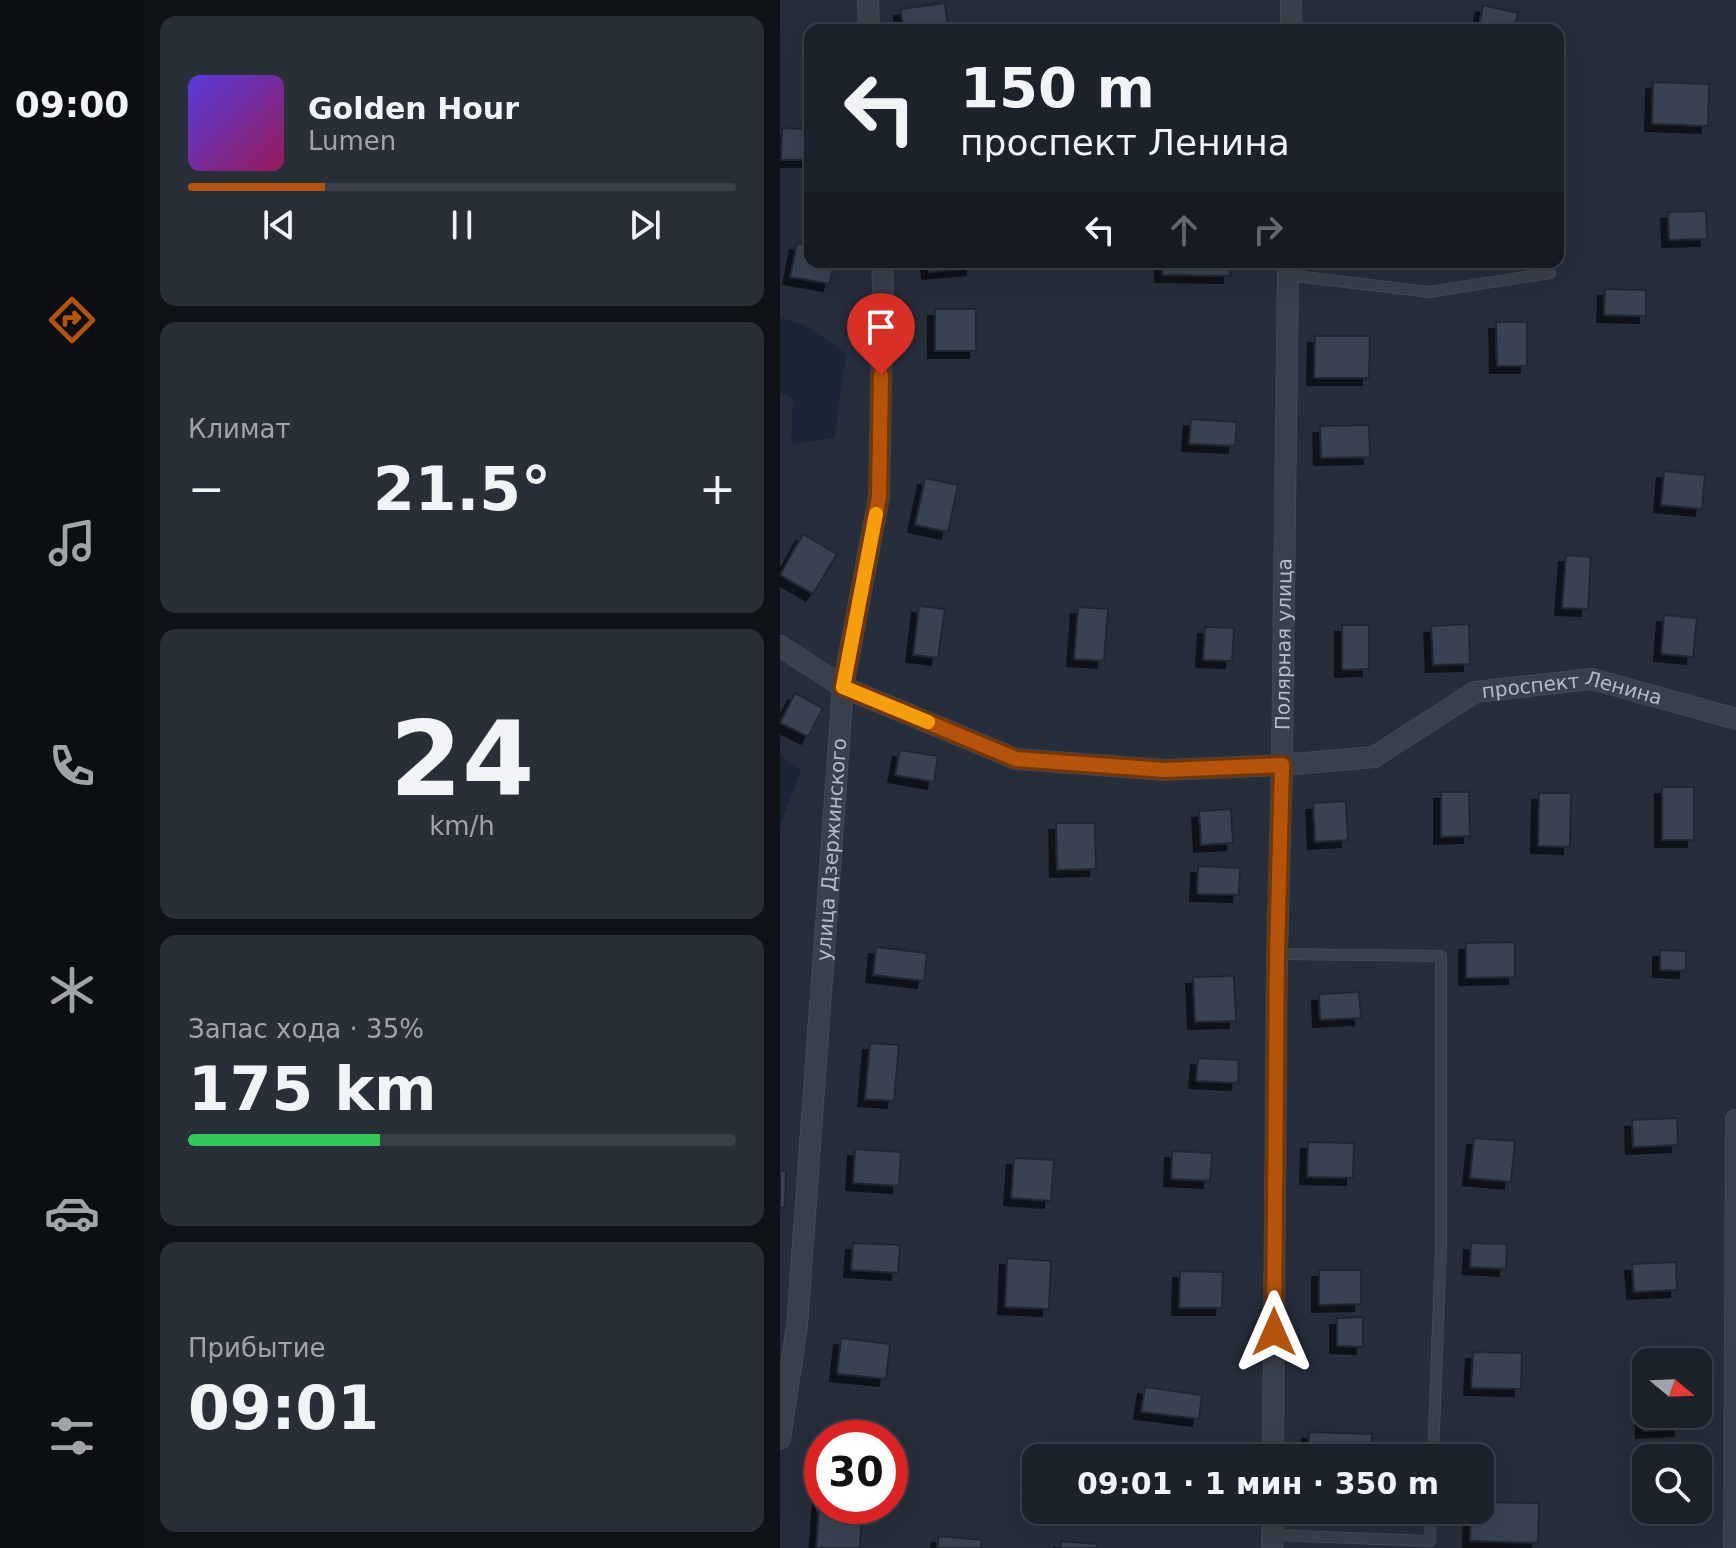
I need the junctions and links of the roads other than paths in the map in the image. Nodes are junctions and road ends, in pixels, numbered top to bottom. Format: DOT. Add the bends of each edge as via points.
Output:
graph roads {
  1 [pos="868,0"];
  2 [pos="1291,0"];
  3 [pos="869,24"];
  4 [pos="1291,24"];
  5 [pos="882,268"];
  6 [pos="1288,269"];
  7 [pos="1550,273"];
  8 [pos="780,646"];
  9 [pos="843,687"];
  10 [pos="1736,719"];
  11 [pos="1282,765"];
  12 [pos="1277,954"];
  13 [pos="1736,1120"];
  14 [pos="780,1439"];
  15 [pos="1273,1444"];
  16 [pos="1434,1444"];
  17 [pos="1431,1524"];
  18 [pos="1272,1541"];
  19 [pos="1734,1548"];
  1 -- 3 [label="street"];
  2 -- 4 [label="street"];
  5 -- 9 [label="street, улица Дзержинского" via="879,497"];
  6 -- 7 [label="lane" via="1429,292"];
  6 -- 11 [label="street, Полярная улица"];
  8 -- 9 [label="street, проспект Ленина"];
  9 -- 11 [label="street, проспект Ленина" via="1016,759 1165,770"];
  9 -- 14 [label="street, улица Дзержинского" via="797,1326"];
  10 -- 11 [label="street, проспект Ленина" via="1592,679 1475,692 1374,757"];
  11 -- 12 [label="street, Полярная улица"];
  12 -- 15 [label="street, Полярная улица"];
  12 -- 16 [label="lane" via="1441,956 1441,1246"];
  13 -- 19 [label="street"];
  17 -- 18 [label="lane" via="1430,1541"];
}
